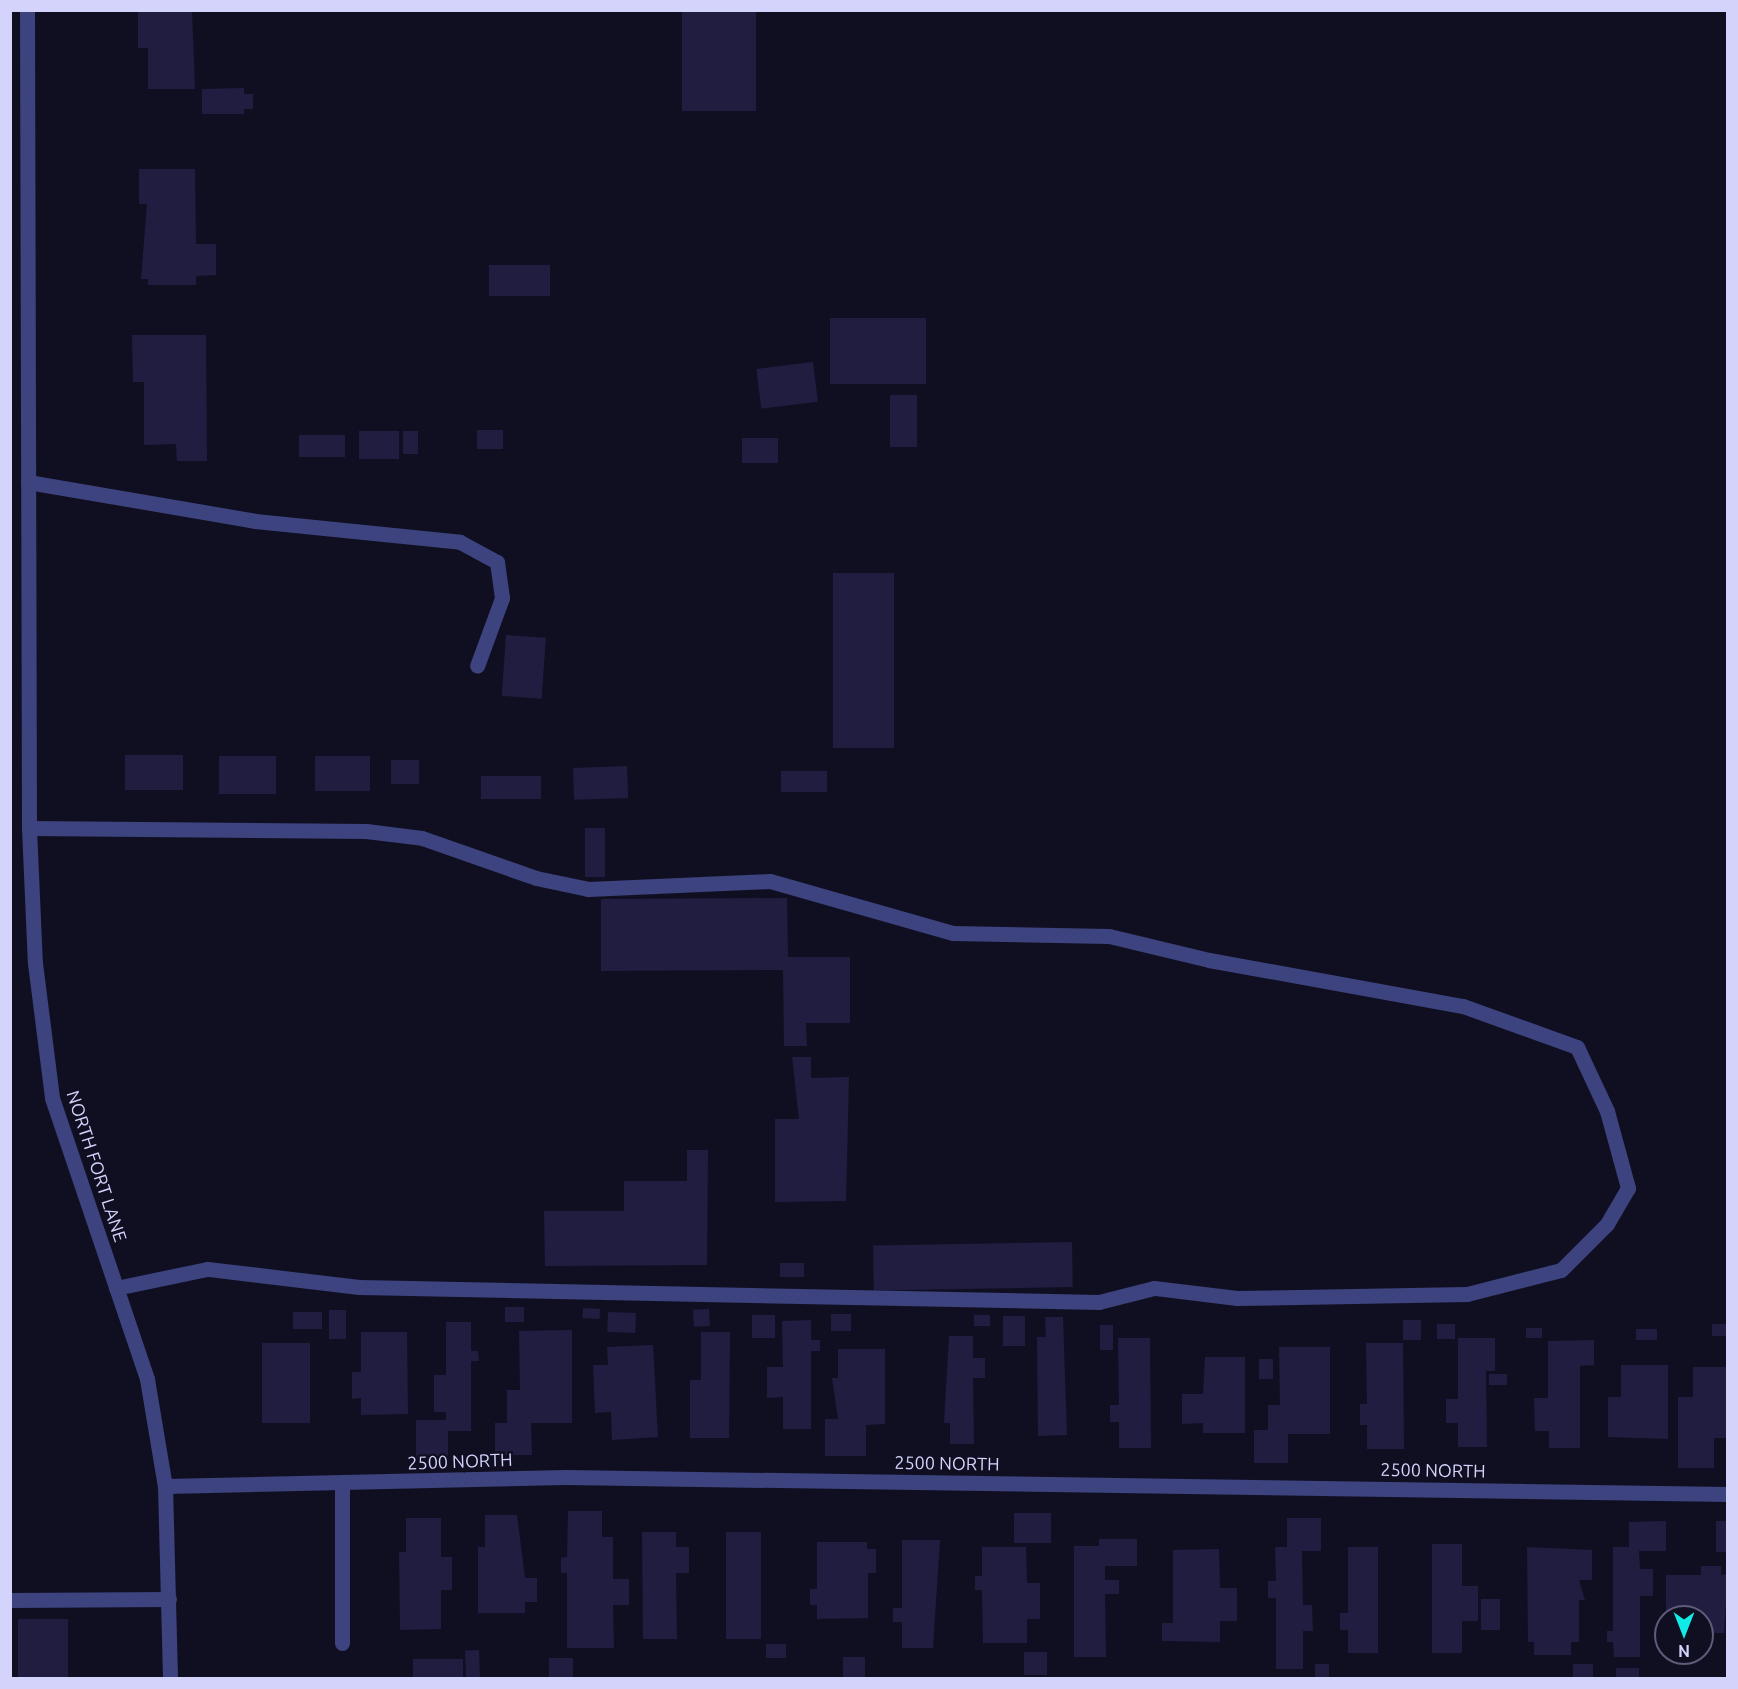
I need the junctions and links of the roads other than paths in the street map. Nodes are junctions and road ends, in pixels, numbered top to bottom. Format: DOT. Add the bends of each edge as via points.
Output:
graph roads {
  1 [pos="27,10"];
  2 [pos="28,482"];
  3 [pos="477,666"];
  4 [pos="29,828"];
  5 [pos="116,1288"];
  6 [pos="342,1484"];
  7 [pos="165,1486"];
  8 [pos="1728,1494"];
  9 [pos="169,1599"];
  10 [pos="10,1600"];
  11 [pos="342,1643"];
  12 [pos="170,1678"];
  1 -- 2 [label="street, NORTH FORT LANE"];
  2 -- 3 [label="street" via="255,520 460,542 497,562 502,598"];
  2 -- 4 [label="street, NORTH FORT LANE"];
  4 -- 5 [label="street, NORTH FORT LANE" via="35,963 52,1098"];
  4 -- 5 [label="street" via="366,831 422,837 536,878 588,889 770,881 953,933 1109,936 1209,960 1463,1006 1577,1047 1607,1111 1628,1188 1607,1224 1561,1270 1467,1294 1237,1298 1154,1288 1100,1302 359,1287 207,1269"];
  5 -- 7 [label="street, NORTH FORT LANE" via="147,1379"];
  6 -- 7 [label="street, 2500 NORTH"];
  6 -- 8 [label="street, 2500 NORTH" via="566,1477"];
  6 -- 11 [label="street"];
  7 -- 9 [label="street, NORTH FORT LANE"];
  9 -- 10 [label="street"];
  9 -- 12 [label="street, NORTH FORT LANE"];
}
